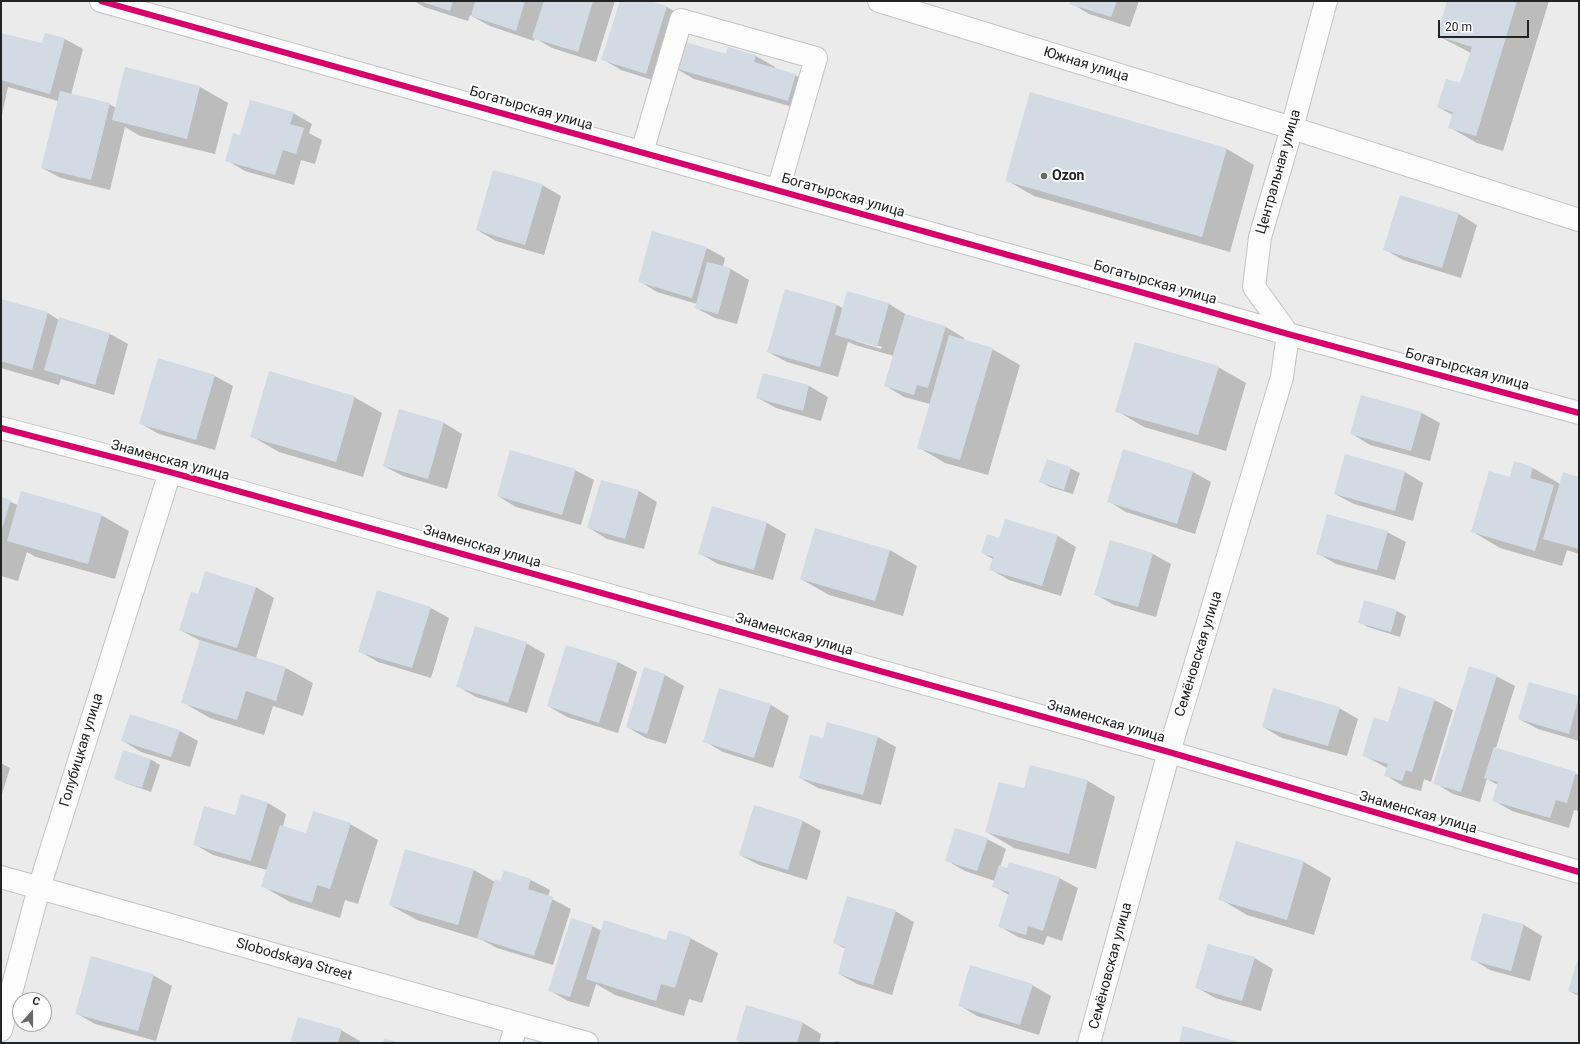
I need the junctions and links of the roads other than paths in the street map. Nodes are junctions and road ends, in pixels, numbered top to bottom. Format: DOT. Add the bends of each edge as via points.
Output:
graph roads {
  1 [pos="100,1"];
  2 [pos="879,1"];
  3 [pos="1326,1"];
  4 [pos="1292,128"];
  5 [pos="642,152"];
  6 [pos="778,190"];
  7 [pos="1579,220"];
  8 [pos="1288,334"];
  9 [pos="1579,413"];
  10 [pos="1,428"];
  11 [pos="170,472"];
  12 [pos="1169,752"];
  13 [pos="1579,872"];
  14 [pos="1,877"];
  15 [pos="39,888"];
  16 [pos="1,1030"];
  17 [pos="514,1033"];
  18 [pos="587,1043"];
  19 [pos="1089,1043"];
  1 -- 5 [label="street, Богатырская улица"];
  2 -- 4 [label="street, Южная улица"];
  3 -- 4 [label="street, Центральная улица"];
  4 -- 7 [label="street, Южная улица"];
  4 -- 8 [label="street, Центральная улица" via="1260,238 1254,287"];
  5 -- 6 [label="street, Богатырская улица"];
  5 -- 6 [label="street" via="681,20 816,58"];
  6 -- 8 [label="street, Богатырская улица"];
  8 -- 9 [label="street, Богатырская улица"];
  8 -- 12 [label="street, Семёновская улица" via="1282,377"];
  10 -- 11 [label="street, Знаменская улица"];
  11 -- 12 [label="street, Знаменская улица"];
  11 -- 15 [label="street, Голубицкая улица"];
  12 -- 13 [label="street, Знаменская улица"];
  12 -- 19 [label="street, Семёновская улица"];
  14 -- 15 [label="street, Slobodskaya Street"];
  15 -- 16 [label="street, Голубицкая улица"];
  15 -- 17 [label="street, Slobodskaya Street"];
  17 -- 18 [label="street, Slobodskaya Street"];
}
